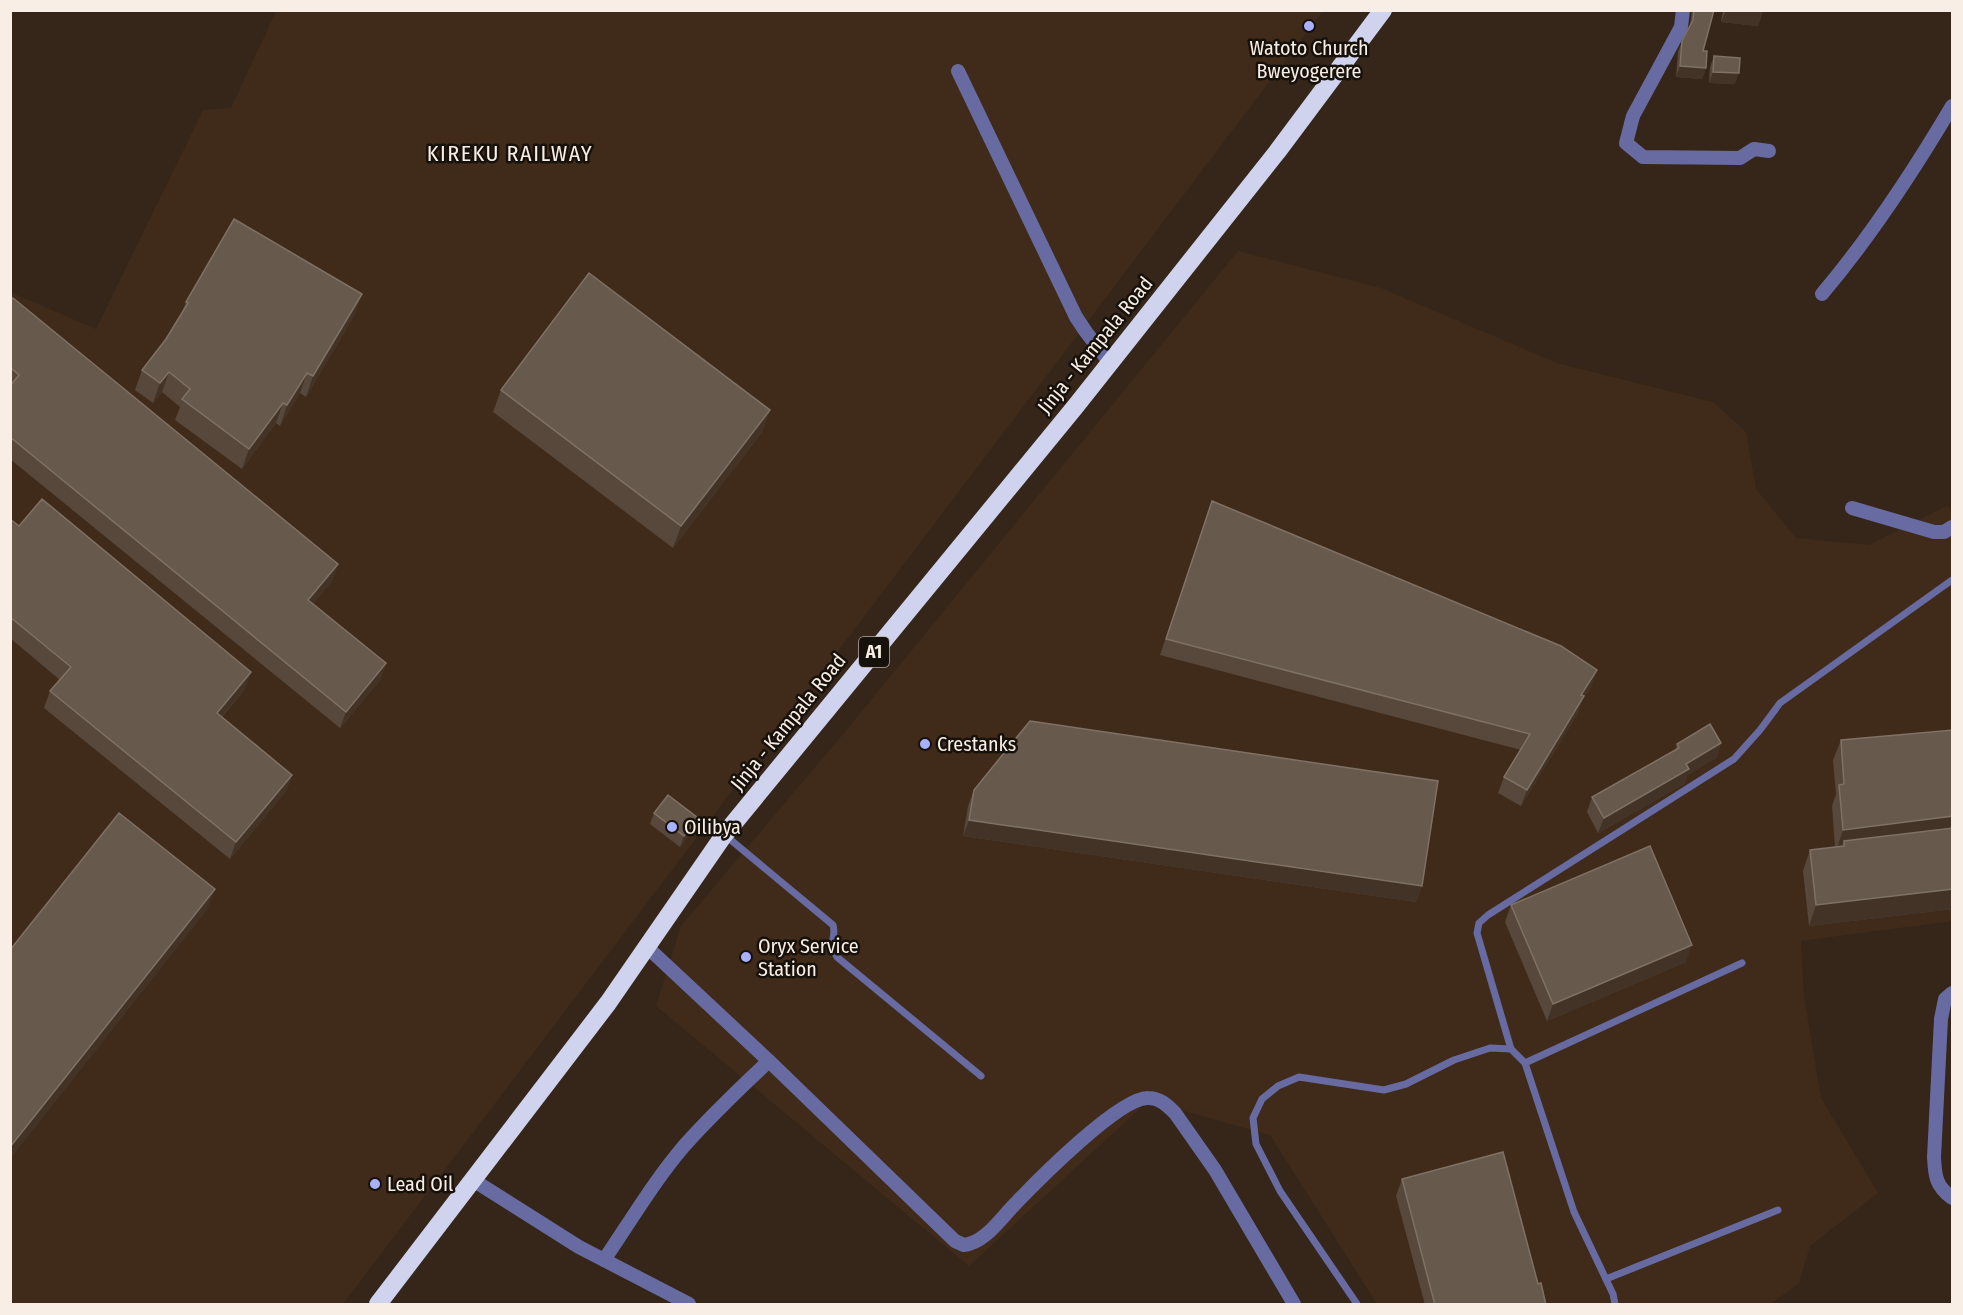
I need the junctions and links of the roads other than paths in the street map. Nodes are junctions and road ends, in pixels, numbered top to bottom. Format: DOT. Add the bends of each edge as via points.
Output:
graph roads {
  1 [pos="1383,10"];
  2 [pos="1683,10"];
  3 [pos="958,71"];
  4 [pos="1953,106"];
  5 [pos="1769,151"];
  6 [pos="1822,294"];
  7 [pos="1110,363"];
  8 [pos="1852,508"];
  9 [pos="1953,527"];
  10 [pos="1953,580"];
  11 [pos="724,835"];
  12 [pos="647,947"];
  13 [pos="1742,963"];
  14 [pos="1953,993"];
  15 [pos="1511,1049"];
  16 [pos="769,1061"];
  17 [pos="1525,1063"];
  18 [pos="981,1076"];
  19 [pos="472,1180"];
  20 [pos="1953,1198"];
  21 [pos="1778,1210"];
  22 [pos="604,1260"];
  23 [pos="1606,1279"];
  24 [pos="378,1305"];
  25 [pos="689,1305"];
  26 [pos="1294,1305"];
  27 [pos="1357,1305"];
  28 [pos="1615,1305"];
  1 -- 7 [label="highway, Jinja - Kampala Road / A1" via="1277,152"];
  2 -- 5 [label="street" via="1681,27 1633,116 1626,143 1643,157 1740,158 1754,149"];
  3 -- 7 [label="street" via="1070,306"];
  4 -- 6 [label="street" via="1861,247"];
  7 -- 11 [label="highway, Jinja - Kampala Road / A1"];
  8 -- 9 [label="street" via="1934,532"];
  10 -- 15 [label="lane" via="1780,703 1734,759 1479,923 1477,933"];
  11 -- 12 [label="highway, Jinja - Kampala Road / A1"];
  11 -- 18 [label="lane" via="833,925 832,949 837,957"];
  12 -- 16 [label="street"];
  12 -- 19 [label="highway, Jinja - Kampala Road / A1"];
  13 -- 17 [label="lane"];
  14 -- 20 [label="street" via="1945,999 1941,1019 1934,1158 1940,1188"];
  15 -- 17 [label="lane"];
  15 -- 27 [label="lane" via="1490,1048 1384,1090 1299,1077 1262,1099 1253,1118 1256,1144 1280,1191"];
  16 -- 22 [label="street" via="684,1147"];
  16 -- 26 [label="street" via="955,1241 964,1245 979,1241 1033,1185 1125,1107 1146,1097 1157,1099 1175,1113 1215,1170"];
  17 -- 23 [label="lane" via="1574,1212"];
  19 -- 22 [label="street"];
  19 -- 24 [label="highway, Jinja - Kampala Road / A1"];
  21 -- 23 [label="lane"];
  22 -- 25 [label="street"];
  23 -- 28 [label="lane"];
}
